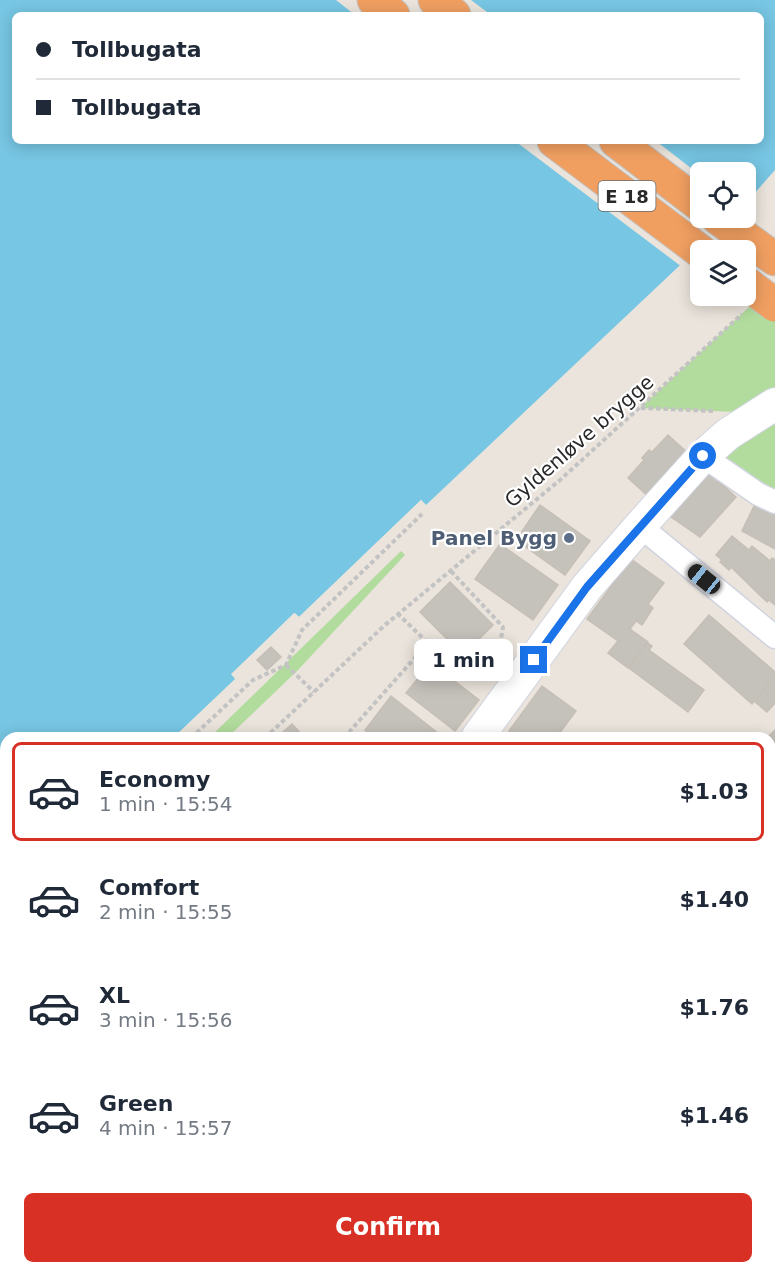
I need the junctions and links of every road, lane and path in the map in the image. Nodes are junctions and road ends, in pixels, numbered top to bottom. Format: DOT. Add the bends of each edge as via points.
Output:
graph roads {
  1 [pos="374,0"];
  2 [pos="435,0"];
  3 [pos="389,12"];
  4 [pos="449,12"];
  5 [pos="558,144"];
  6 [pos="620,144"];
  7 [pos="690,197"];
  8 [pos="732,228"];
  9 [pos="690,243"];
  10 [pos="775,259"];
  11 [pos="757,298"];
  12 [pos="775,404"];
  13 [pos="640,408"];
  14 [pos="717,411"];
  15 [pos="703,456"];
  16 [pos="775,502"];
  17 [pos="422,514"];
  18 [pos="640,526"];
  19 [pos="451,571"];
  20 [pos="398,614"];
  21 [pos="775,637"];
  22 [pos="501,639"];
  23 [pos="286,665"];
  24 [pos="314,692"];
  25 [pos="197,732"];
  26 [pos="271,732"];
  27 [pos="351,732"];
  28 [pos="481,732"];
  1 -- 3 [label="highway"];
  2 -- 4 [label="highway"];
  5 -- 9 [label="highway, E 18"];
  6 -- 7 [label="highway, E 18"];
  8 -- 10 [label="highway"];
  11 -- 13 [label="path, Gyldenløve brygge"];
  12 -- 15 [label="main road" via="728,434"];
  13 -- 14 [label="path"];
  13 -- 19 [label="path, Gyldenløve brygge"];
  15 -- 16 [label="street"];
  15 -- 18 [label="main road"];
  17 -- 23 [label="path" via="302,630"];
  18 -- 21 [label="street"];
  18 -- 28 [label="main road" via="587,587"];
  19 -- 20 [label="path, Gyldenløve brygge"];
  19 -- 22 [label="path" via="503,627"];
  20 -- 24 [label="path, Gyldenløve brygge"];
  20 -- 27 [label="path" via="428,643"];
  23 -- 24 [label="path"];
  23 -- 25 [label="path" via="253,680"];
  24 -- 26 [label="path, Gyldenløve brygge"];
}
